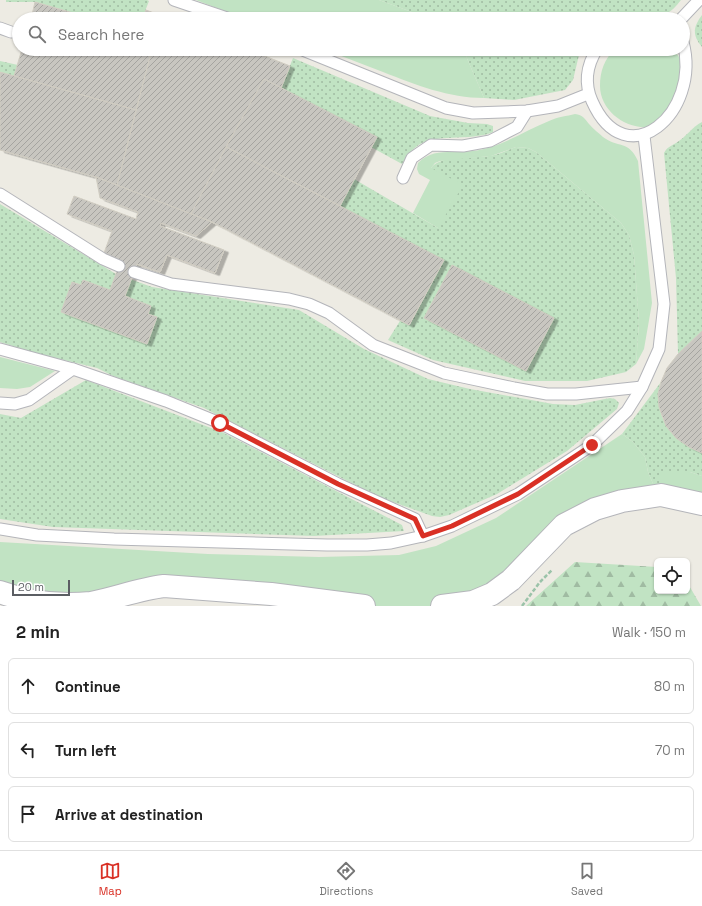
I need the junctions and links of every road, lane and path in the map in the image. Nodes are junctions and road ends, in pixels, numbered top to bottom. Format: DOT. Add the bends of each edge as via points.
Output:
graph roads {
  1 [pos="174,0"];
  2 [pos="699,0"];
  3 [pos="209,12"];
  4 [pos="688,12"];
  5 [pos="0,28"];
  6 [pos="11,32"];
  7 [pos="690,52"];
  8 [pos="317,56"];
  9 [pos="592,56"];
  10 [pos="697,68"];
  11 [pos="588,94"];
  12 [pos="527,111"];
  13 [pos="671,128"];
  14 [pos="644,136"];
  15 [pos="403,178"];
  16 [pos="0,194"];
  17 [pos="119,266"];
  18 [pos="134,272"];
  19 [pos="0,349"];
  20 [pos="72,369"];
  21 [pos="642,387"];
  22 [pos="0,403"];
  23 [pos="702,504"];
  24 [pos="0,529"];
  25 [pos="423,536"];
  26 [pos="555,566"];
  27 [pos="0,592"];
  28 [pos="364,606"];
  29 [pos="442,606"];
  30 [pos="522,606"];
  1 -- 3 [label="lane"];
  2 -- 4 [label="lane"];
  5 -- 6 [label="lane"];
  7 -- 10 [label="lane"];
  8 -- 12 [label="lane" via="446,108 473,113"];
  9 -- 11 [label="lane" via="587,76"];
  11 -- 12 [label="lane" via="558,106"];
  11 -- 14 [label="lane" via="596,111 609,125 626,133"];
  12 -- 15 [label="lane" via="517,127 490,141 463,146 431,145 412,158"];
  13 -- 14 [label="lane"];
  14 -- 21 [label="lane" via="664,304 660,349"];
  16 -- 17 [label="lane" via="103,259"];
  18 -- 21 [label="lane" via="171,284 289,299 309,304 329,313 373,345 444,373 547,394 576,394"];
  19 -- 20 [label="lane"];
  20 -- 22 [label="lane" via="29,400 15,404"];
  20 -- 25 [label="lane" via="166,401 220,423 338,484 415,519"];
  21 -- 25 [label="lane" via="627,412 592,445 518,494 452,526"];
  23 -- 29 [label="street" via="661,495 622,501 595,509 564,525 510,580 492,594 473,602"];
  24 -- 25 [label="lane" via="37,535 114,539 327,545 391,543"];
  26 -- 30 [label="path"];
  27 -- 28 [label="street" via="20,600 70,605 92,603 164,586 271,594"];
}
